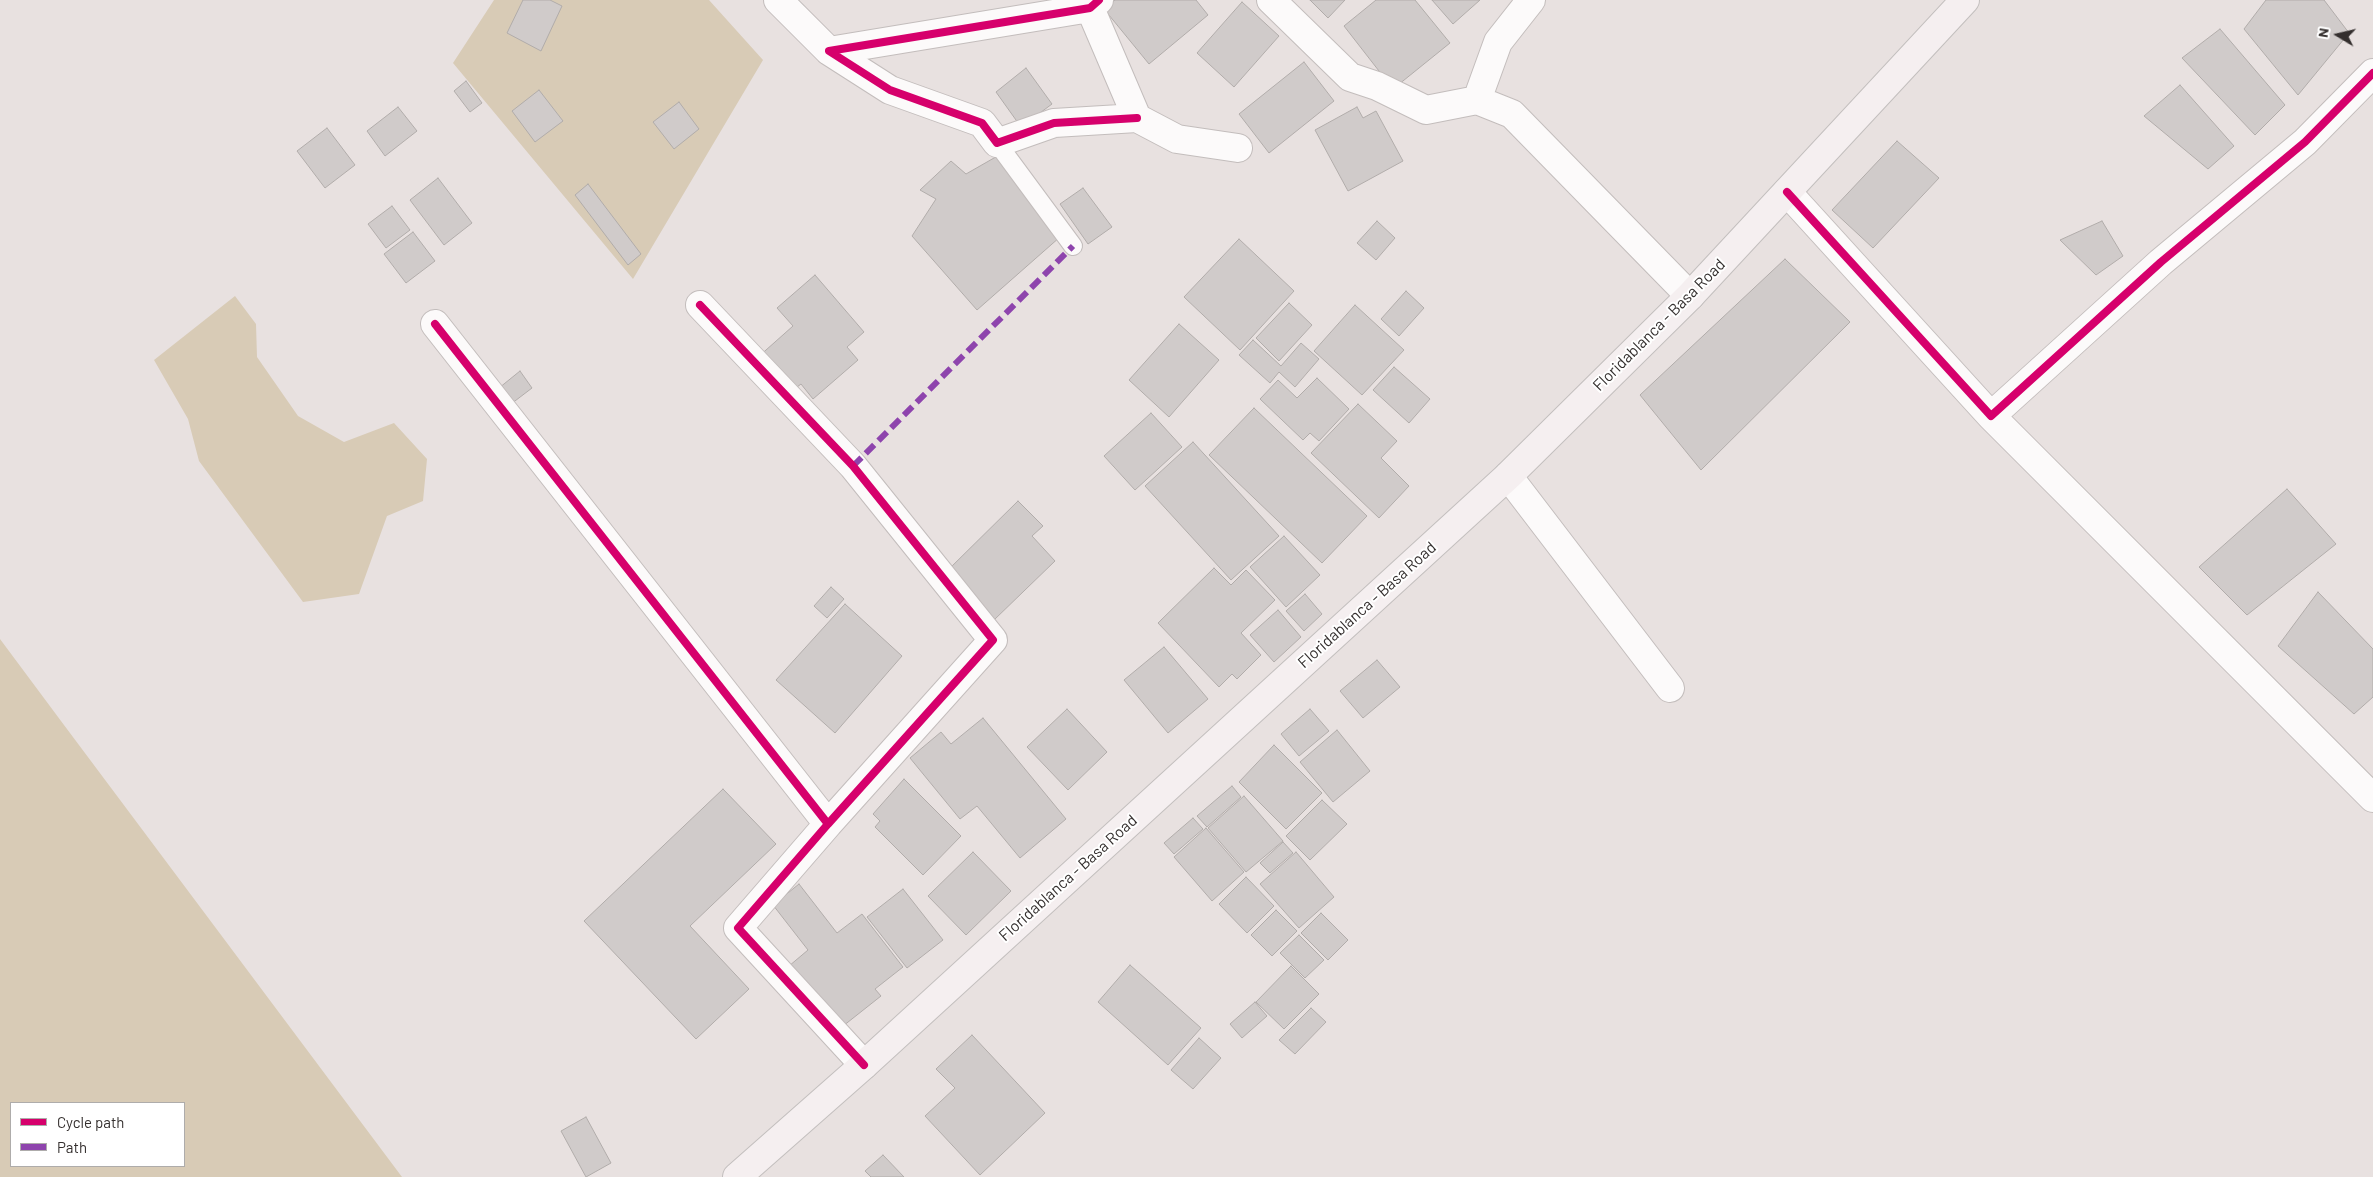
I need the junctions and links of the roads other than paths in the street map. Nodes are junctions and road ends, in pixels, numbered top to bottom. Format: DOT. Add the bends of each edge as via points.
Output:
graph roads {
  1 [pos="778,0"];
  2 [pos="1271,0"];
  3 [pos="1531,0"];
  4 [pos="1965,0"];
  5 [pos="1095,4"];
  6 [pos="829,51"];
  7 [pos="2373,73"];
  8 [pos="1477,100"];
  9 [pos="1137,118"];
  10 [pos="997,143"];
  11 [pos="1238,148"];
  12 [pos="1787,192"];
  13 [pos="1073,246"];
  14 [pos="1690,296"];
  15 [pos="700,305"];
  16 [pos="435,324"];
  17 [pos="1992,416"];
  18 [pos="1508,476"];
  19 [pos="1670,688"];
  20 [pos="2373,798"];
  21 [pos="828,824"];
  22 [pos="864,1065"];
  23 [pos="737,1177"];
  1 -- 6 [label="street"];
  2 -- 8 [label="street" via="1350,77 1378,86 1426,110"];
  3 -- 8 [label="street" via="1498,42"];
  4 -- 12 [label="main road, Floridablanca - Basa Road"];
  5 -- 6 [label="street"];
  5 -- 9 [label="street"];
  6 -- 10 [label="street" via="890,90 982,123"];
  7 -- 17 [label="street" via="2305,142 2161,262"];
  8 -- 14 [label="street" via="1512,114"];
  9 -- 10 [label="street" via="1054,123"];
  9 -- 11 [label="street" via="1177,139"];
  10 -- 13 [label="lane"];
  12 -- 14 [label="main road, Floridablanca - Basa Road"];
  12 -- 17 [label="street"];
  14 -- 18 [label="main road, Floridablanca - Basa Road"];
  15 -- 21 [label="street" via="853,466 993,640"];
  16 -- 21 [label="street"];
  17 -- 20 [label="street"];
  18 -- 19 [label="street"];
  18 -- 22 [label="main road, Floridablanca - Basa Road"];
  21 -- 22 [label="street" via="738,928"];
  22 -- 23 [label="main road, Floridablanca - Basa Road"];
}
